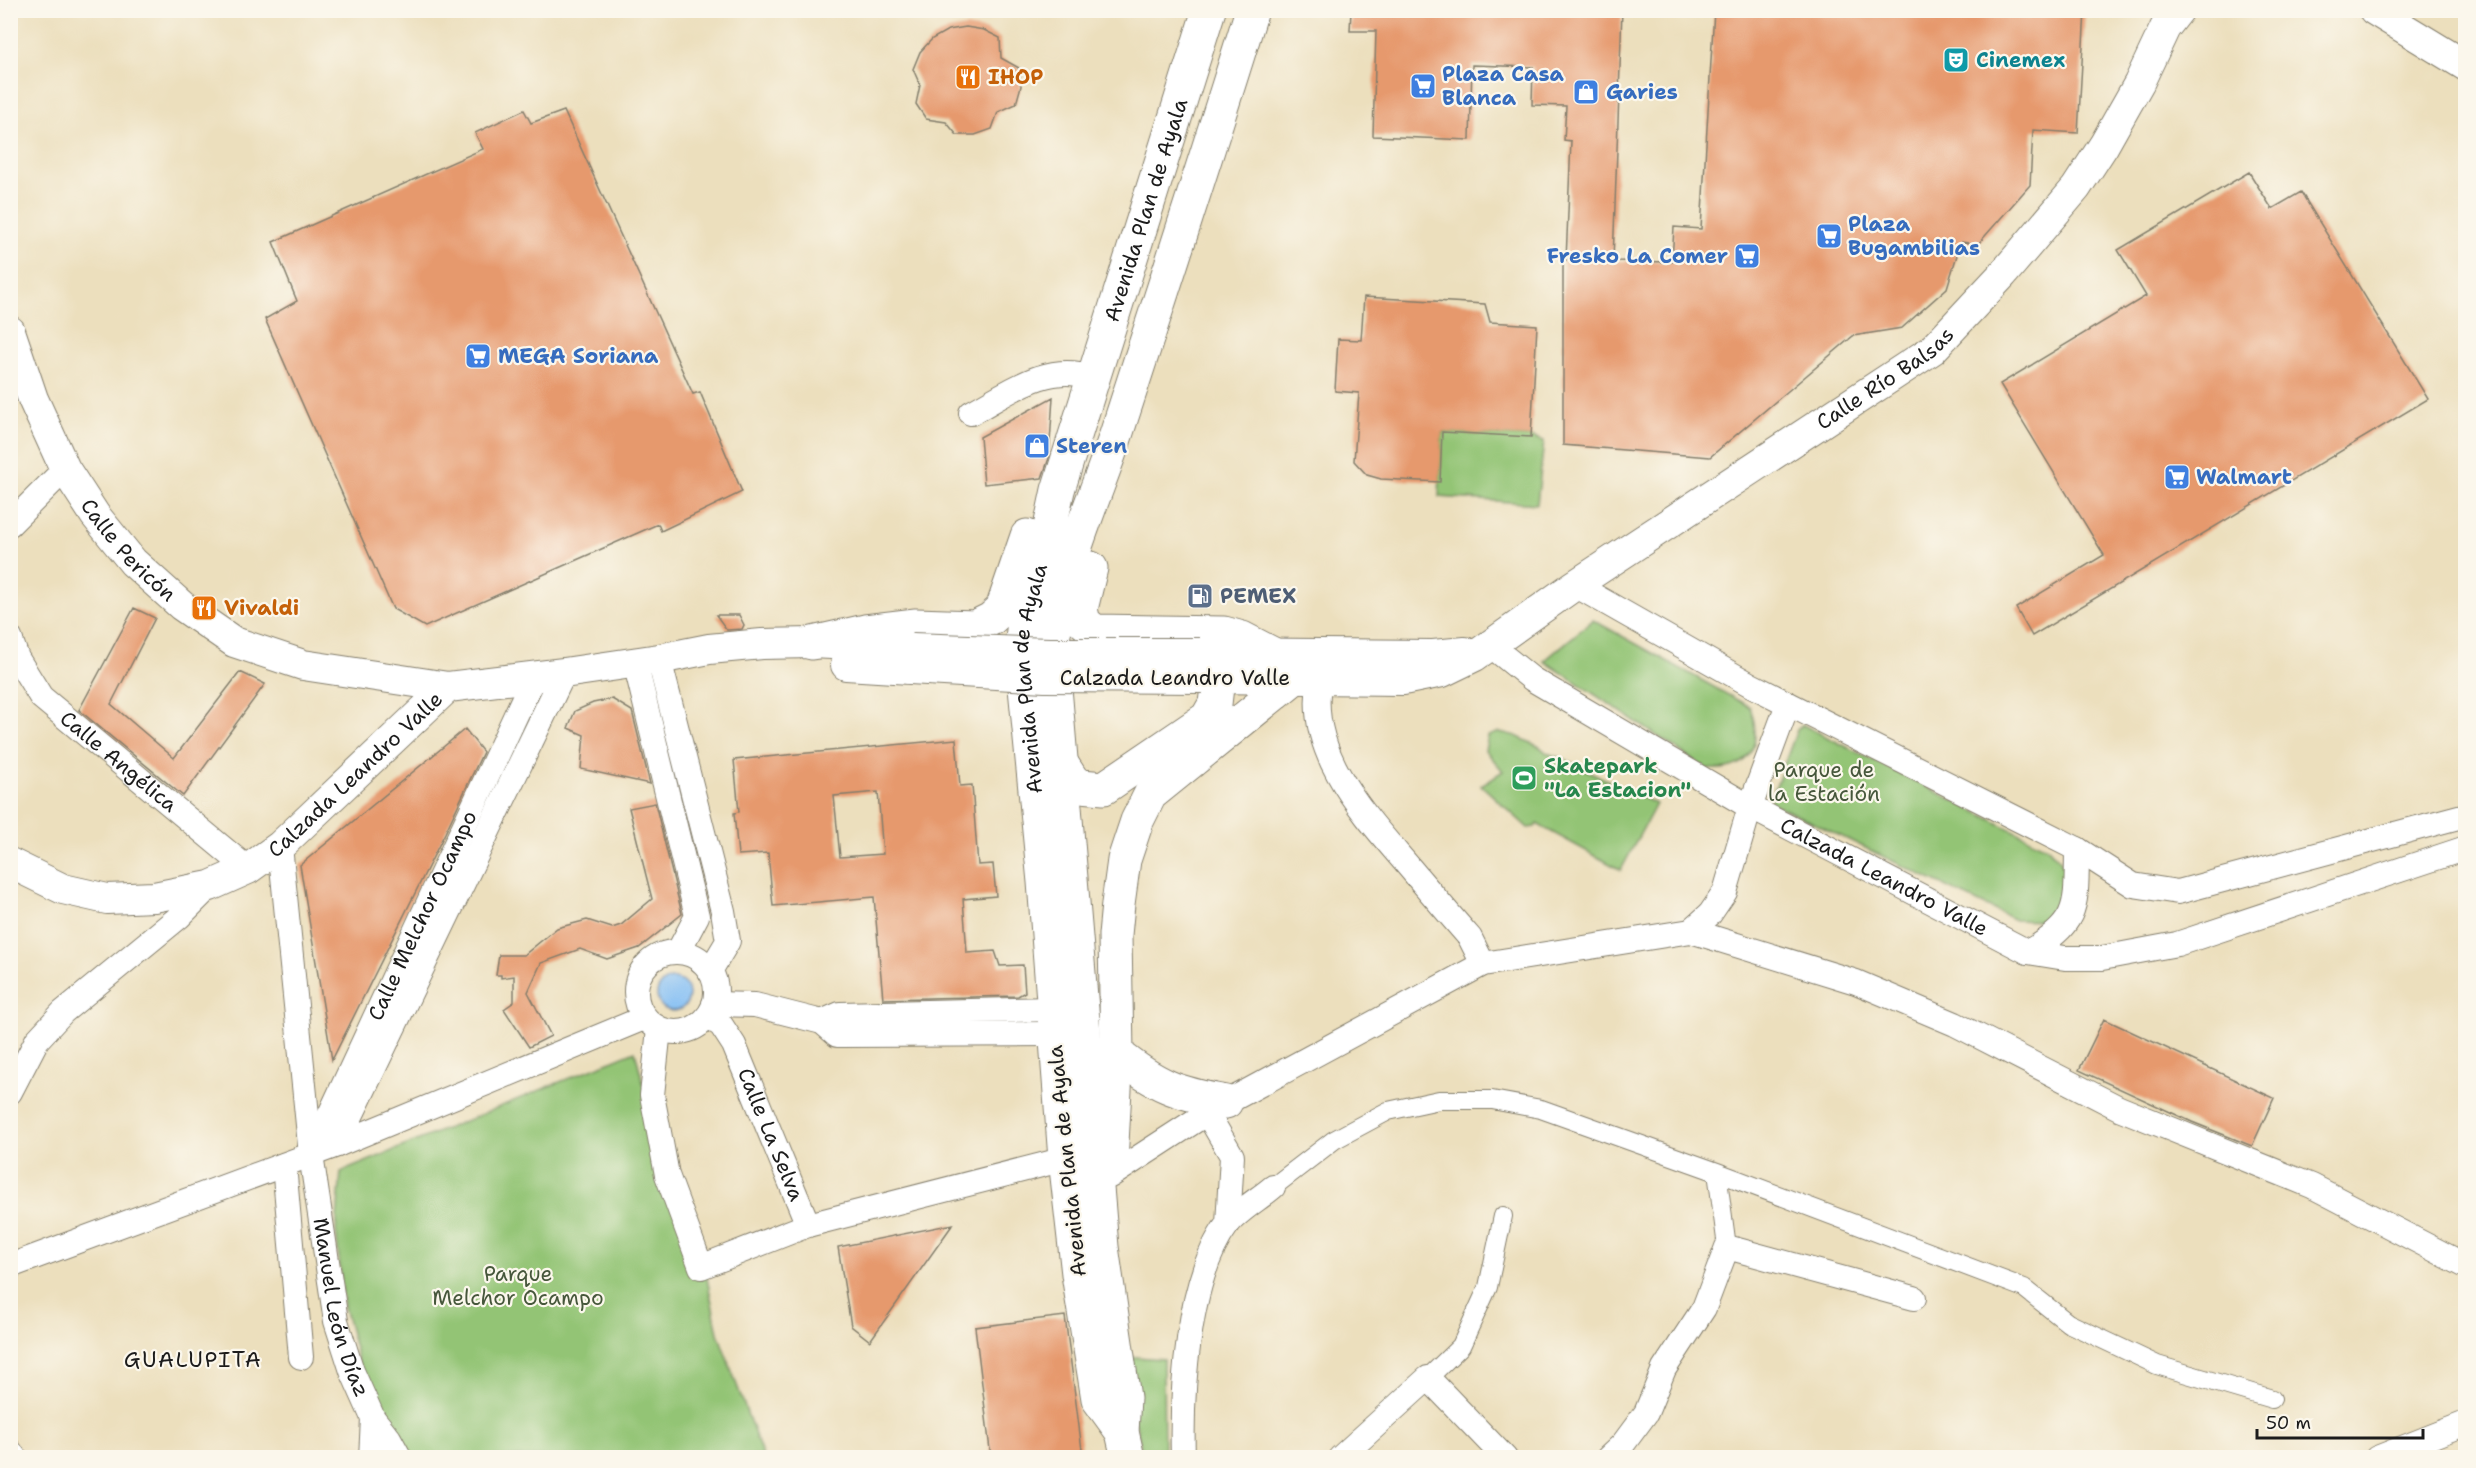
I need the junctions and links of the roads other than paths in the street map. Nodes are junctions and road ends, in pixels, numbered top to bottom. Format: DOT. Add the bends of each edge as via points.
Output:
graph roads {
  1 [pos="1209,10"];
  2 [pos="1252,10"];
  3 [pos="2374,10"];
  4 [pos="2173,15"];
  5 [pos="2466,66"];
  6 [pos="10,331"];
  7 [pos="1092,377"];
  8 [pos="971,413"];
  9 [pos="65,469"];
  10 [pos="1058,490"];
  11 [pos="1096,495"];
  12 [pos="10,524"];
  13 [pos="1575,585"];
  14 [pos="10,638"];
  15 [pos="812,643"];
  16 [pos="1491,645"];
  17 [pos="709,649"];
  18 [pos="1271,653"];
  19 [pos="911,659"];
  20 [pos="647,661"];
  21 [pos="1207,670"];
  22 [pos="564,674"];
  23 [pos="534,676"];
  24 [pos="1307,679"];
  25 [pos="448,687"];
  26 [pos="1788,704"];
  27 [pos="1062,764"];
  28 [pos="1750,807"];
  29 [pos="2466,815"];
  30 [pos="280,846"];
  31 [pos="2348,847"];
  32 [pos="2466,848"];
  33 [pos="2077,849"];
  34 [pos="2314,855"];
  35 [pos="10,863"];
  36 [pos="248,869"];
  37 [pos="1071,880"];
  38 [pos="2360,883"];
  39 [pos="210,886"];
  40 [pos="2324,895"];
  41 [pos="1691,931"];
  42 [pos="1115,939"];
  43 [pos="678,952"];
  44 [pos="2028,952"];
  45 [pos="1484,964"];
  46 [pos="710,971"];
  47 [pos="1062,1014"];
  48 [pos="704,1017"];
  49 [pos="652,1023"];
  50 [pos="1117,1054"];
  51 [pos="10,1092"];
  52 [pos="1216,1107"];
  53 [pos="338,1145"];
  54 [pos="311,1155"];
  55 [pos="1065,1159"];
  56 [pos="284,1165"];
  57 [pos="1717,1172"];
  58 [pos="1110,1176"];
  59 [pos="1273,1187"];
  60 [pos="1503,1216"];
  61 [pos="1228,1224"];
  62 [pos="808,1225"];
  63 [pos="1102,1247"];
  64 [pos="1727,1247"];
  65 [pos="10,1266"];
  66 [pos="2466,1266"];
  67 [pos="1914,1298"];
  68 [pos="301,1357"];
  69 [pos="1428,1377"];
  70 [pos="2272,1399"];
  71 [pos="373,1418"];
  72 [pos="2466,1423"];
  73 [pos="1125,1445"];
  74 [pos="10,1451"];
  75 [pos="2405,1452"];
  76 [pos="15,1458"];
  77 [pos="371,1458"];
  78 [pos="400,1458"];
  79 [pos="1183,1458"];
  80 [pos="1340,1458"];
  81 [pos="1505,1458"];
  82 [pos="1608,1458"];
  83 [pos="2377,1458"];
  1 -- 7 [label="main road, Avenida Plan de Ayala"];
  2 -- 11 [label="main road, Avenida Plan de Ayala"];
  3 -- 5 [label="street"];
  4 -- 13 [label="street, Calle Río Balsas" via="2139,83 2076,188 1932,350"];
  6 -- 9 [label="street, Calle Pericón" via="33,399"];
  7 -- 8 [label="street" via="1077,372 1032,379"];
  7 -- 10 [label="main road, Avenida Plan de Ayala"];
  7 -- 11 [label="main road" via="1098,383 1102,402 1095,446"];
  9 -- 12 [label="street"];
  9 -- 25 [label="street, Calle Pericón" via="133,562 182,606 234,642 303,665"];
  10 -- 15 [label="main road" via="1030,528 1002,609 991,619 975,627 916,625"];
  10 -- 47 [label="main road, Avenida Plan de Ayala" via="1021,647"];
  11 -- 18 [label="main road" via="1098,537 1081,609 1084,622 1095,631 1224,633"];
  11 -- 27 [label="main road, Avenida Plan de Ayala" via="1072,554 1054,623 1052,652"];
  13 -- 16 [label="street, Calle Río Balsas"];
  13 -- 26 [label="street"];
  14 -- 36 [label="street, Calle Angélica" via="41,698"];
  15 -- 17 [label="street, Calzada Leandro Valle"];
  15 -- 19 [label="street, Calzada Leandro Valle"];
  16 -- 18 [label="street, Calzada Leandro Valle" via="1433,656"];
  16 -- 24 [label="street, Calzada Leandro Valle" via="1460,665 1423,677"];
  16 -- 28 [label="street, Calzada Leandro Valle" via="1532,679"];
  17 -- 19 [label="street, Calzada Leandro Valle" via="766,658"];
  17 -- 20 [label="street, Calzada Leandro Valle"];
  18 -- 21 [label="street, Calzada Leandro Valle"];
  19 -- 21 [label="street, Calzada Leandro Valle, bridge" via="1049,653"];
  20 -- 22 [label="street, Calzada Leandro Valle"];
  20 -- 43 [label="street" via="697,916"];
  20 -- 46 [label="street" via="723,911 728,941"];
  21 -- 24 [label="street, Calzada Leandro Valle"];
  21 -- 27 [label="main road" via="1215,704 1207,718 1104,788 1081,786"];
  22 -- 23 [label="street, Calzada Leandro Valle"];
  22 -- 53 [label="street, Calle Melchor Ocampo"];
  23 -- 25 [label="street, Calzada Leandro Valle"];
  23 -- 54 [label="street, Calle Melchor Ocampo"];
  24 -- 42 [label="main road" via="1150,795 1124,860"];
  24 -- 45 [label="street" via="1318,691 1322,730 1333,764 1357,807 1470,938"];
  25 -- 30 [label="street, Calzada Leandro Valle"];
  26 -- 28 [label="street"];
  26 -- 33 [label="street"];
  27 -- 37 [label="main road, Avenida Plan de Ayala"];
  28 -- 41 [label="street" via="1725,892 1710,914"];
  28 -- 44 [label="street, Calzada Leandro Valle"];
  29 -- 31 [label="street"];
  30 -- 36 [label="street, Calzada Leandro Valle"];
  30 -- 54 [label="street"];
  31 -- 34 [label="street"];
  31 -- 38 [label="street"];
  32 -- 38 [label="street, Calzada Leandro Valle"];
  33 -- 34 [label="street" via="2133,885 2178,892"];
  33 -- 44 [label="street" via="2072,914 2059,933"];
  34 -- 40 [label="street"];
  35 -- 39 [label="street, Calzada Leandro Valle" via="63,889 107,899 154,897"];
  36 -- 39 [label="street, Calzada Leandro Valle"];
  37 -- 42 [label="main road"];
  37 -- 47 [label="main road, Avenida Plan de Ayala"];
  38 -- 40 [label="street, Calzada Leandro Valle"];
  39 -- 51 [label="street" via="179,917 63,1012 37,1040"];
  40 -- 44 [label="street, Calzada Leandro Valle" via="2176,944 2102,958"];
  41 -- 45 [label="street"];
  41 -- 66 [label="street" via="1856,982 1955,1024 2119,1108 2312,1186"];
  42 -- 47 [label="main road"];
  42 -- 50 [label="main road"];
  43 -- 46 [label="street" via="702,961"];
  43 -- 49 [label="street" via="653,959 637,980 638,1006"];
  45 -- 52 [label="street"];
  46 -- 48 [label="street" via="716,990"];
  47 -- 48 [label="street" via="840,1014 822,1022 755,1005"];
  47 -- 55 [label="main road, Avenida Plan de Ayala"];
  47 -- 63 [label="main road, Avenida Plan de Ayala"];
  48 -- 49 [label="street" via="677,1033"];
  48 -- 62 [label="street, Calle La Selva" via="721,1025 734,1045"];
  49 -- 53 [label="street"];
  49 -- 62 [label="street" via="652,1095 667,1175 701,1267"];
  50 -- 52 [label="main road" via="1151,1080"];
  50 -- 58 [label="main road"];
  52 -- 58 [label="street"];
  52 -- 61 [label="street" via="1232,1156"];
  53 -- 54 [label="street"];
  54 -- 56 [label="street"];
  54 -- 71 [label="street, Manuel León Díaz" via="336,1321"];
  55 -- 62 [label="street"];
  55 -- 73 [label="main road, Avenida Plan de Ayala" via="1098,1399"];
  56 -- 65 [label="street"];
  56 -- 68 [label="street"];
  57 -- 59 [label="street" via="1541,1109 1492,1100 1439,1100 1388,1111 1334,1140"];
  57 -- 64 [label="street"];
  57 -- 70 [label="street" via="2024,1288 2068,1323 2157,1365"];
  58 -- 63 [label="main road"];
  59 -- 61 [label="street"];
  60 -- 69 [label="street" via="1488,1287 1461,1346"];
  61 -- 79 [label="street" via="1204,1274 1192,1320 1182,1425"];
  63 -- 73 [label="main road, Avenida Plan de Ayala" via="1124,1398"];
  64 -- 67 [label="street"];
  64 -- 82 [label="street" via="1704,1308 1664,1369 1646,1413"];
  69 -- 80 [label="street"];
  69 -- 81 [label="street"];
  71 -- 77 [label="street, Manuel León Díaz"];
  71 -- 78 [label="street"];
  72 -- 75 [label="street"];
  74 -- 76 [label="street"];
  75 -- 83 [label="street"];
}
